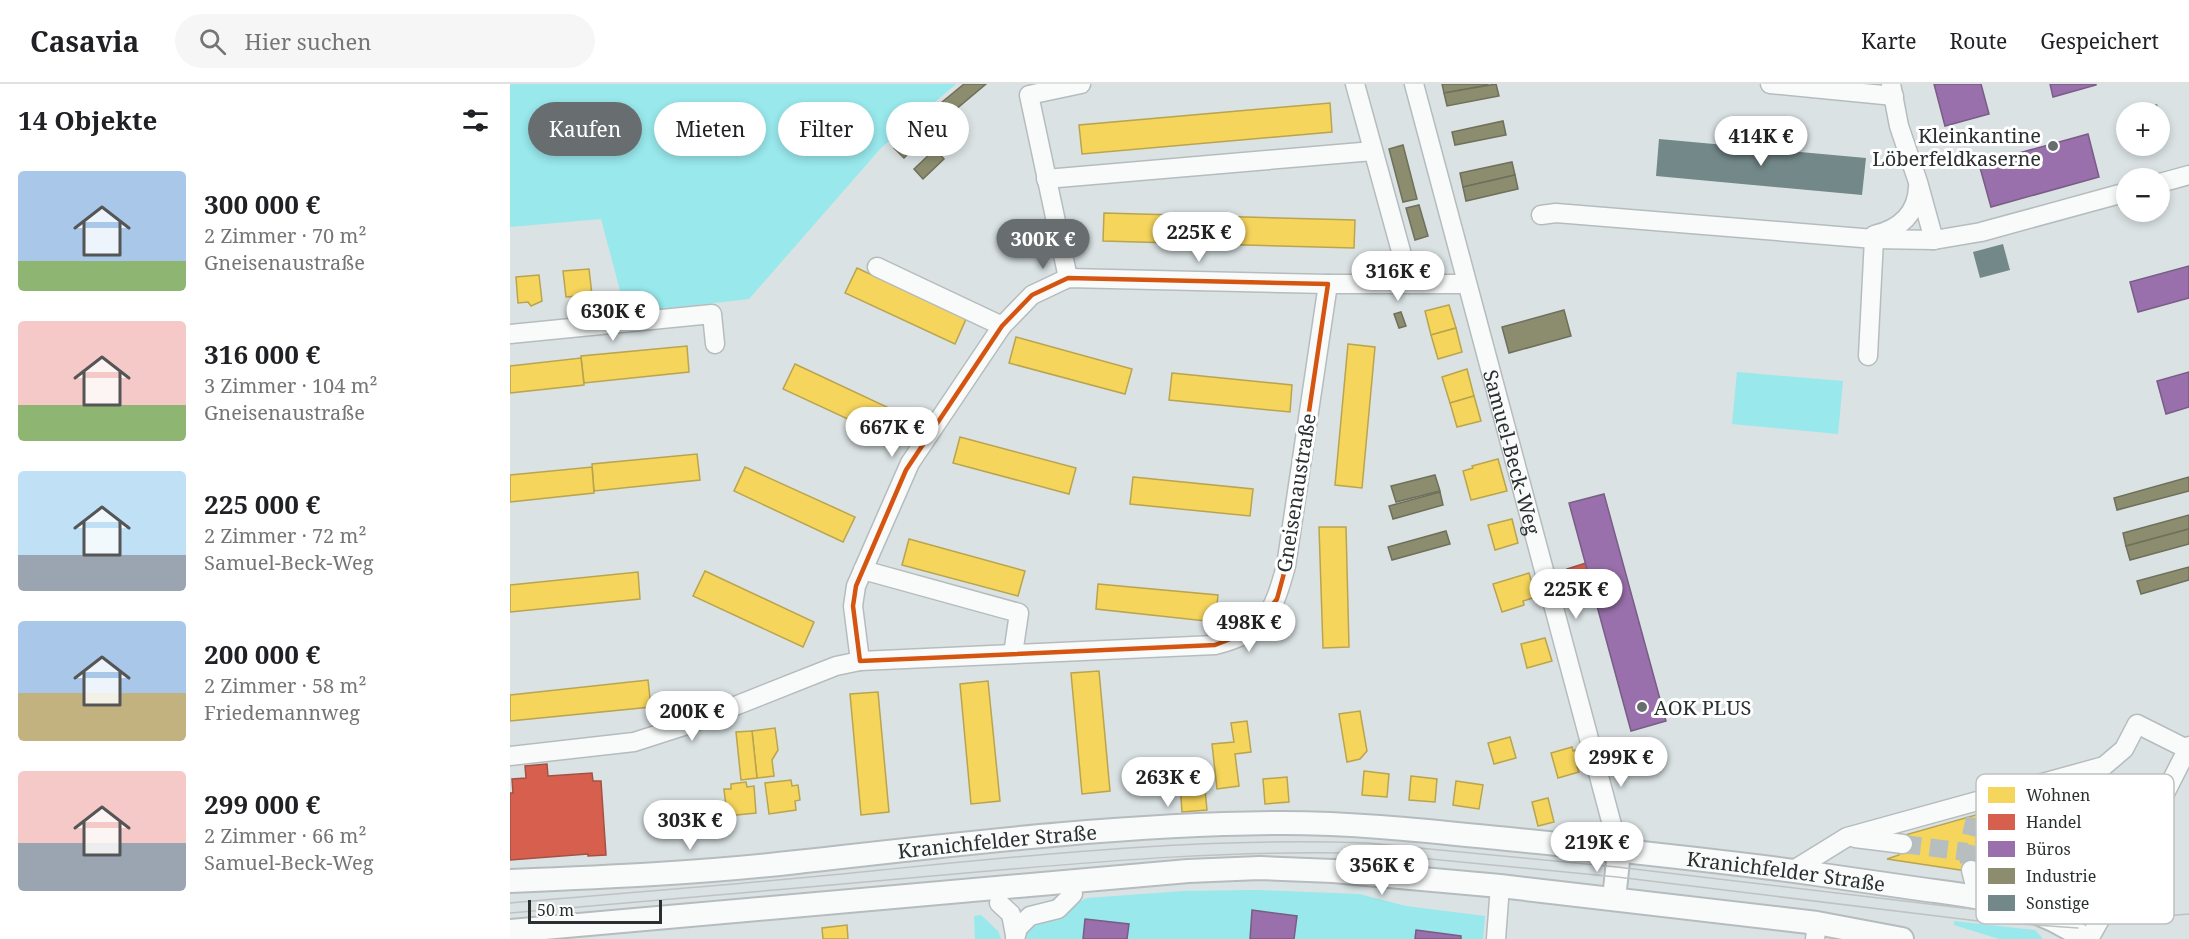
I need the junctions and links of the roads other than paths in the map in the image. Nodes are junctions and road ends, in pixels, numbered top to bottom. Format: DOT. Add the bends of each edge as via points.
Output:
graph roads {
  1 [pos="1081,84"];
  2 [pos="1355,84"];
  3 [pos="1414,84"];
  4 [pos="1770,84"];
  5 [pos="1892,90"];
  6 [pos="1373,151"];
  7 [pos="2189,176"];
  8 [pos="1046,179"];
  9 [pos="2170,181"];
  10 [pos="1918,182"];
  11 [pos="2116,195"];
  12 [pos="1541,215"];
  13 [pos="1867,238"];
  14 [pos="1934,240"];
  15 [pos="877,267"];
  16 [pos="1068,278"];
  17 [pos="1328,284"];
  18 [pos="1410,284"];
  19 [pos="1467,284"];
  20 [pos="1002,326"];
  21 [pos="510,334"];
  22 [pos="715,344"];
  23 [pos="1868,356"];
  24 [pos="863,570"];
  25 [pos="1013,654"];
  26 [pos="860,661"];
  27 [pos="2188,747"];
  28 [pos="510,756"];
  29 [pos="2079,774"];
  30 [pos="2174,775"];
  31 [pos="1976,807"];
  32 [pos="1847,837"];
  33 [pos="1903,844"];
  34 [pos="1619,851"];
  35 [pos="1971,870"];
  36 [pos="1792,871"];
  37 [pos="510,881"];
  38 [pos="1500,886"];
  39 [pos="1976,890"];
  40 [pos="1073,894"];
  41 [pos="1976,898"];
  42 [pos="1614,899"];
  43 [pos="999,903"];
  44 [pos="2062,924"];
  45 [pos="2096,924"];
  46 [pos="510,931"];
  47 [pos="1816,931"];
  48 [pos="1015,937"];
  49 [pos="1496,939"];
  50 [pos="1902,939"];
  51 [pos="2087,939"];
  1 -- 8 [label="street" via="1029,95"];
  2 -- 6 [label="street"];
  3 -- 19 [label="street, Samuel-Beck-Weg"];
  4 -- 5 [label="street"];
  5 -- 10 [label="street" via="1899,126"];
  6 -- 8 [label="street"];
  6 -- 18 [label="street"];
  7 -- 9 [label="street"];
  8 -- 16 [label="street"];
  10 -- 13 [label="street" via="1917,198 1906,219 1887,232"];
  10 -- 14 [label="street"];
  11 -- 14 [label="street" via="1981,232"];
  12 -- 13 [label="street" via="1570,213"];
  13 -- 14 [label="street"];
  13 -- 23 [label="street"];
  15 -- 20 [label="street"];
  16 -- 17 [label="street"];
  16 -- 20 [label="street" via="1032,295"];
  17 -- 18 [label="street"];
  17 -- 25 [label="street, Gneisenaustraße" via="1286,566 1277,599 1265,620 1235,640 1215,645"];
  18 -- 19 [label="street"];
  19 -- 34 [label="street, Samuel-Beck-Weg"];
  20 -- 24 [label="street" via="910,463"];
  21 -- 22 [label="street" via="711,314"];
  24 -- 25 [label="street" via="1019,613"];
  24 -- 26 [label="street" via="853,606"];
  25 -- 26 [label="street, Gneisenaustraße"];
  26 -- 28 [label="street, Gneisenaustraße" via="836,666 634,742"];
  27 -- 29 [label="street" via="2138,724 2124,749 2104,766"];
  27 -- 30 [label="street"];
  31 -- 32 [label="street"];
  32 -- 33 [label="street"];
  32 -- 36 [label="street"];
  34 -- 36 [label="main road, Kranichfelder Straße"];
  34 -- 37 [label="main road, Kranichfelder Straße" via="1389,827 1281,824 1077,833 624,877"];
  34 -- 42 [label="main road, Samuel-Beck-Weg"];
  35 -- 39 [label="street"];
  36 -- 41 [label="main road, Kranichfelder Straße"];
  38 -- 42 [label="main road"];
  38 -- 46 [label="main road" via="1333,871 1188,871"];
  38 -- 49 [label="street"];
  40 -- 48 [label="street" via="1058,909 1022,921"];
  42 -- 47 [label="main road"];
  43 -- 48 [label="street" via="1011,914"];
  44 -- 51 [label="main road, Kranichfelder Straße"];
  45 -- 51 [label="street"];
  47 -- 50 [label="main road"];
}
